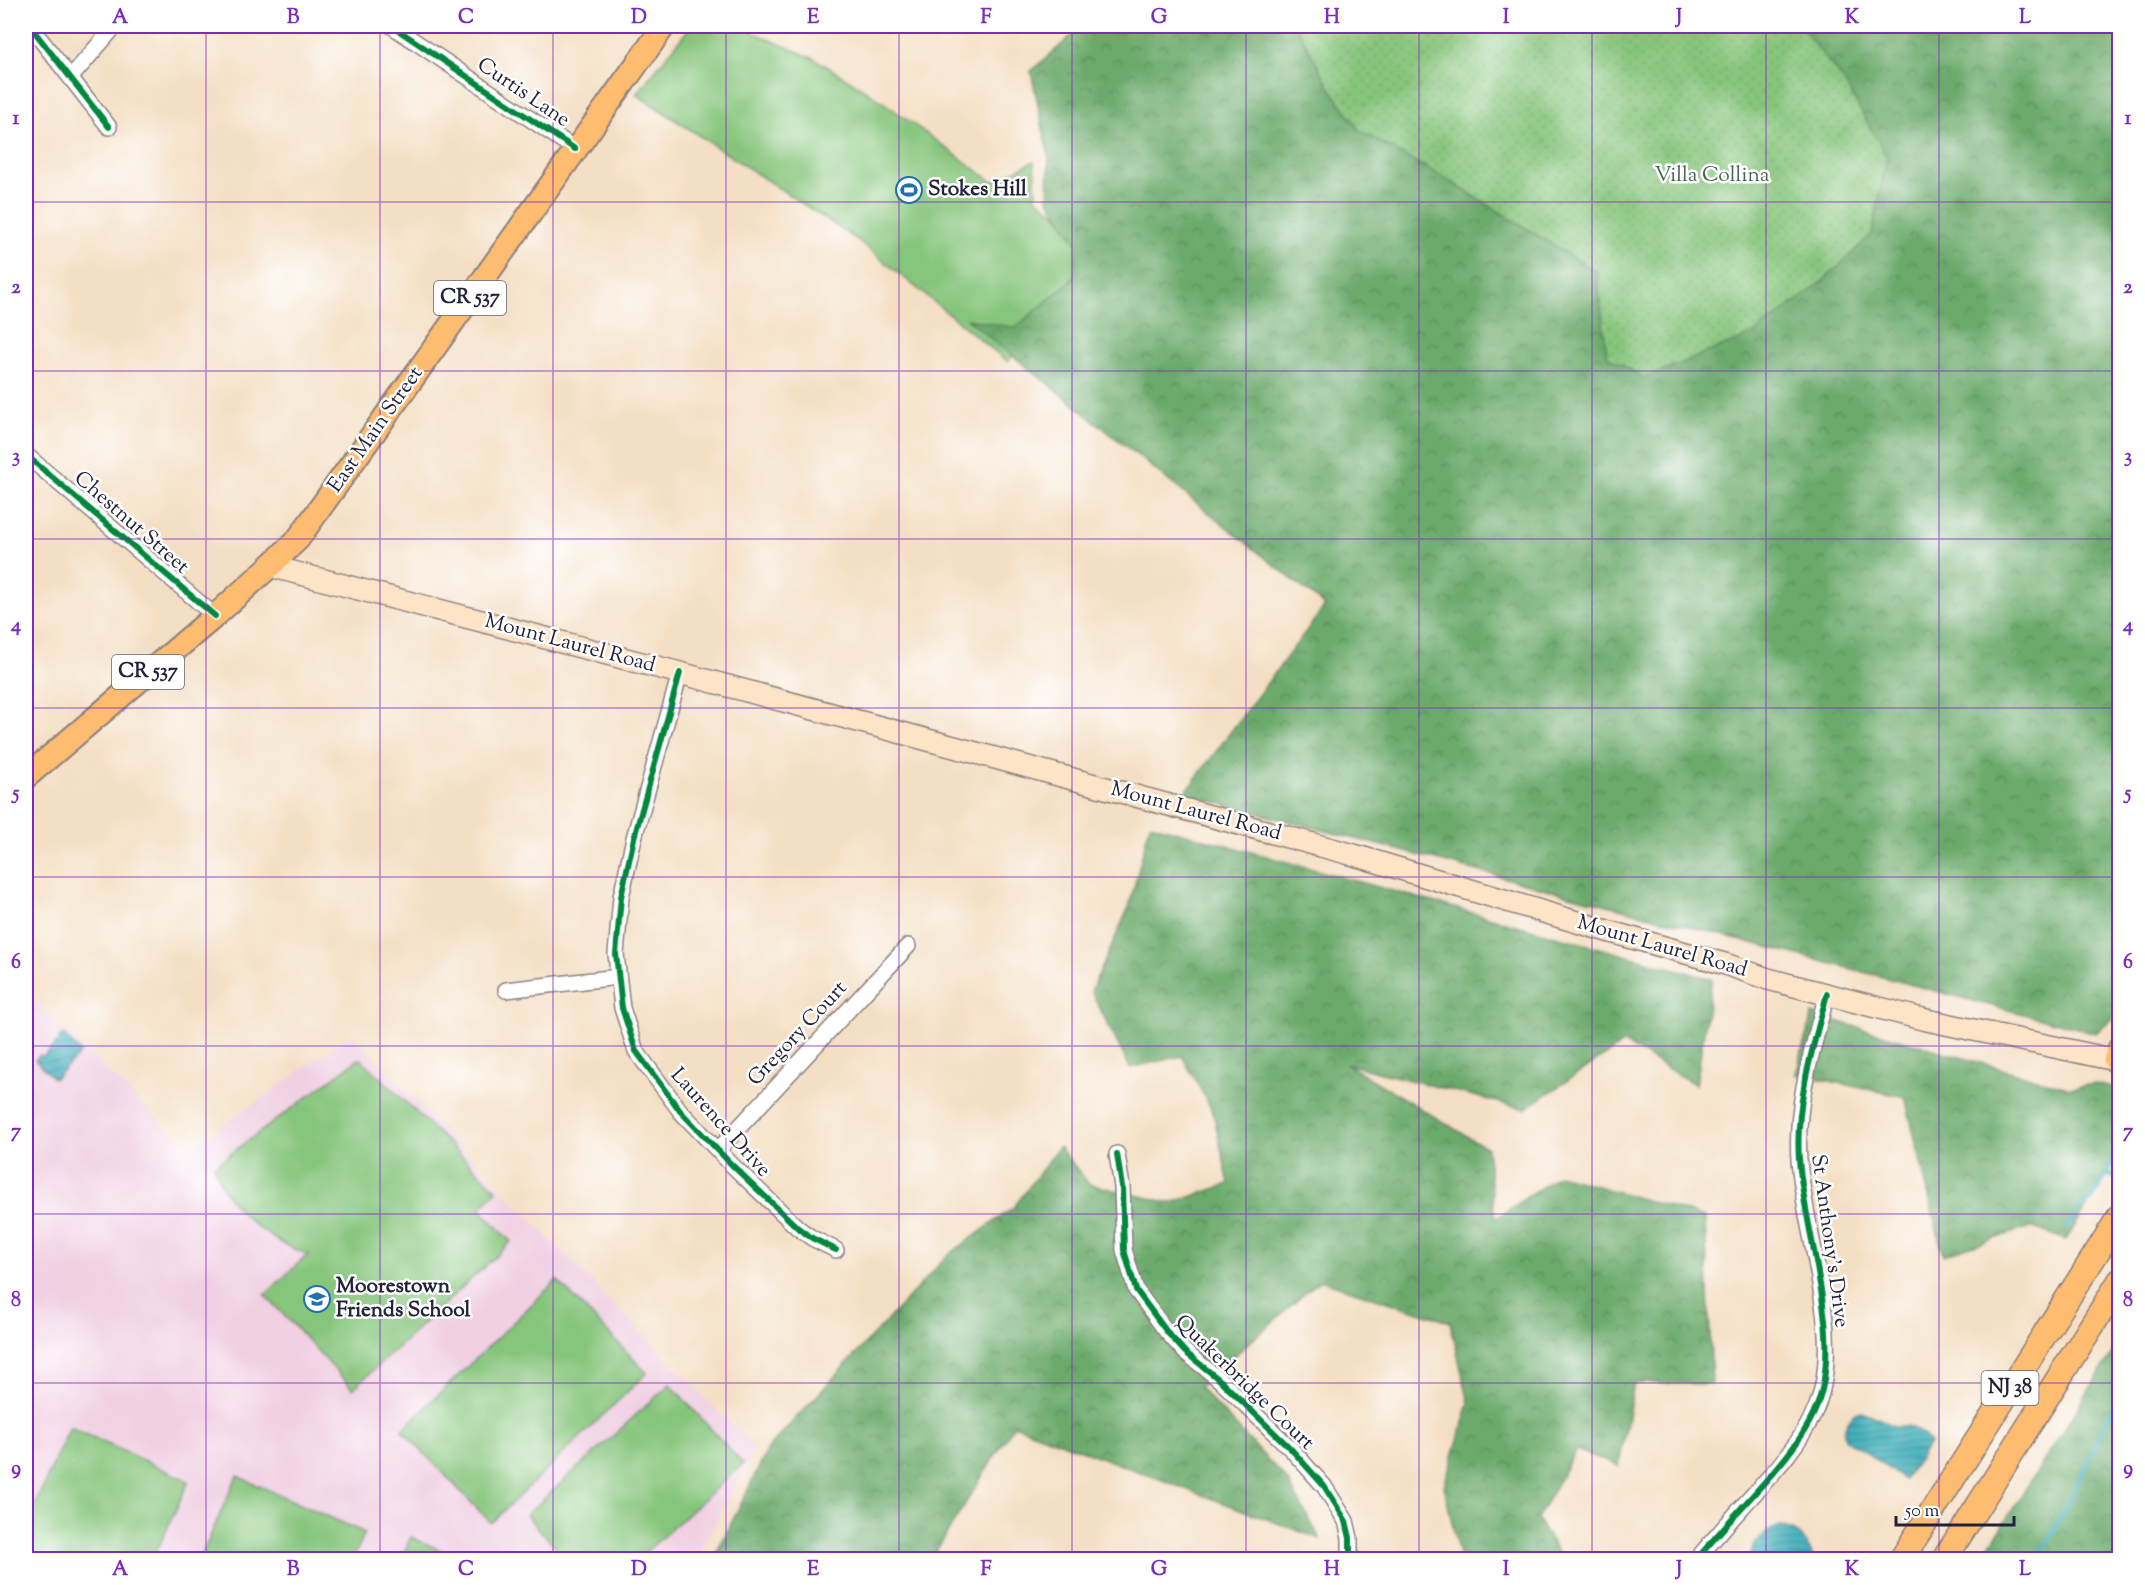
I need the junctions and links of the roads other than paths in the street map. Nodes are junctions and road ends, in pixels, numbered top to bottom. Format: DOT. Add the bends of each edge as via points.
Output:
graph roads {
  1 [pos="30,26"];
  2 [pos="115,26"];
  3 [pos="392,26"];
  4 [pos="664,26"];
  5 [pos="71,77"];
  6 [pos="110,128"];
  7 [pos="575,149"];
  8 [pos="26,454"];
  9 [pos="270,566"];
  10 [pos="215,616"];
  11 [pos="680,673"];
  12 [pos="26,777"];
  13 [pos="908,946"];
  14 [pos="618,977"];
  15 [pos="506,990"];
  16 [pos="1827,994"];
  17 [pos="2118,1056"];
  18 [pos="718,1150"];
  19 [pos="1117,1154"];
  20 [pos="2120,1216"];
  21 [pos="836,1250"];
  22 [pos="2120,1281"];
  23 [pos="1350,1560"];
  24 [pos="1696,1560"];
  25 [pos="1901,1560"];
  26 [pos="1944,1560"];
  1 -- 5 [label="street"];
  2 -- 5 [label="street"];
  3 -- 7 [label="street, Curtis Lane"];
  4 -- 7 [label="main road, East Main Street / CR 537"];
  5 -- 6 [label="street"];
  7 -- 9 [label="main road, East Main Street / CR 537" via="319,511"];
  8 -- 10 [label="street, Chestnut Street"];
  9 -- 10 [label="main road, East Main Street / CR 537"];
  9 -- 11 [label="main road, Mount Laurel Road"];
  10 -- 12 [label="main road, East Main Street / CR 537"];
  11 -- 14 [label="street, Laurence Drive" via="621,897"];
  11 -- 16 [label="main road, Mount Laurel Road" via="1354,855"];
  13 -- 18 [label="street, Gregory Court"];
  14 -- 15 [label="street"];
  14 -- 18 [label="street, Laurence Drive" via="622,1008 636,1051 681,1112"];
  16 -- 17 [label="main road, Mount Laurel Road" via="1922,1019"];
  16 -- 24 [label="street, St Anthony's Drive" via="1805,1080 1798,1130 1802,1187 1826,1336 1823,1388 1795,1445"];
  18 -- 21 [label="street, Laurence Drive" via="798,1228"];
  19 -- 23 [label="street, Quakerbridge Court" via="1124,1250 1136,1290 1185,1353 1221,1381 1324,1486 1346,1521"];
  20 -- 25 [label="highway, NJ 38"];
  22 -- 26 [label="highway, NJ 38"];
}
